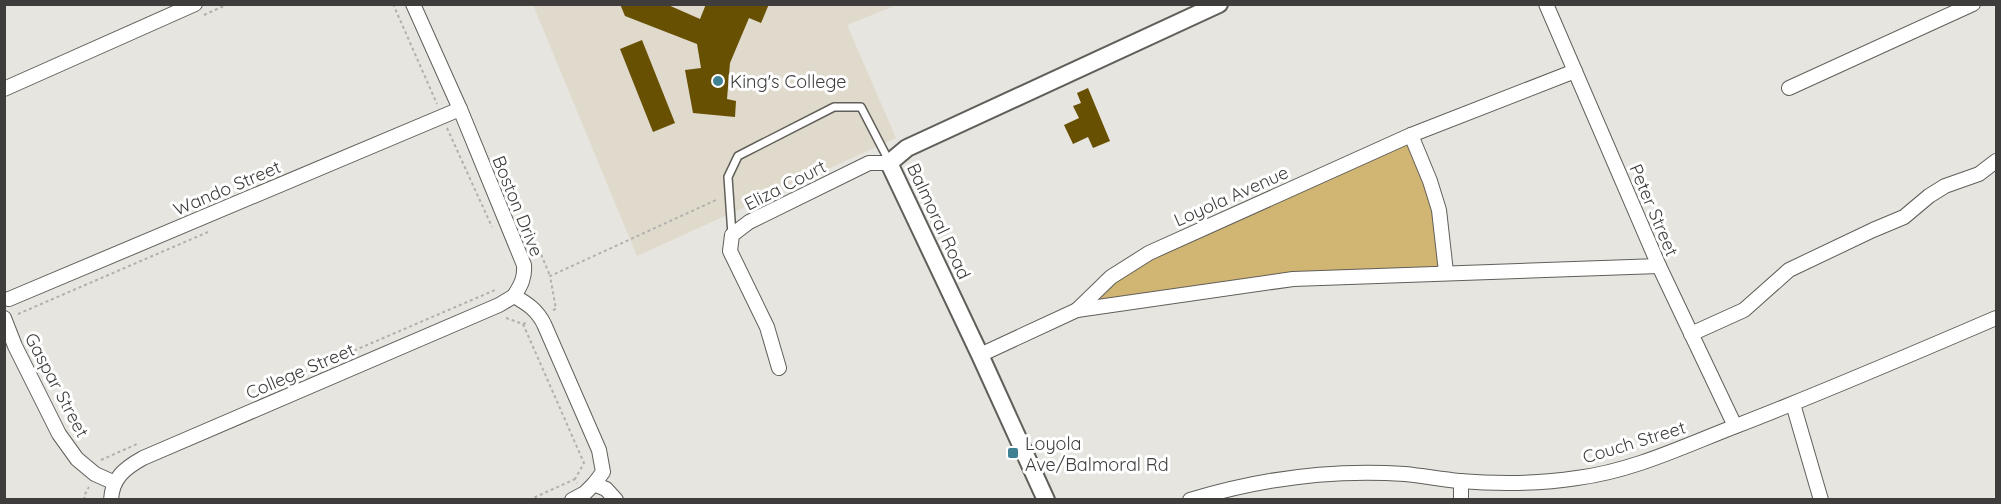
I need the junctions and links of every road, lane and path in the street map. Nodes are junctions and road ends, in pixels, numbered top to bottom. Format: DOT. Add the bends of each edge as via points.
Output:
graph roads {
  1 [pos="195,4"];
  2 [pos="393,4"];
  3 [pos="413,4"];
  4 [pos="1220,4"];
  5 [pos="1546,4"];
  6 [pos="1973,4"];
  7 [pos="1575,71"];
  8 [pos="1789,88"];
  9 [pos="4,89"];
  10 [pos="460,110"];
  11 [pos="442,117"];
  12 [pos="1412,135"];
  13 [pos="1996,161"];
  14 [pos="889,162"];
  15 [pos="729,194"];
  16 [pos="732,235"];
  17 [pos="496,236"];
  18 [pos="522,262"];
  19 [pos="1659,266"];
  20 [pos="1446,272"];
  21 [pos="550,276"];
  22 [pos="499,288"];
  23 [pos="7,295"];
  24 [pos="514,296"];
  25 [pos="1077,310"];
  26 [pos="540,316"];
  27 [pos="4,317"];
  28 [pos="1996,318"];
  29 [pos="523,324"];
  30 [pos="1691,334"];
  31 [pos="980,355"];
  32 [pos="779,368"];
  33 [pos="285,380"];
  34 [pos="1793,404"];
  35 [pos="1735,426"];
  36 [pos="144,441"];
  37 [pos="95,474"];
  38 [pos="575,479"];
  39 [pos="1461,481"];
  40 [pos="594,484"];
  41 [pos="112,492"];
  42 [pos="577,497"];
  43 [pos="529,500"];
  44 [pos="616,500"];
  45 [pos="1046,500"];
  46 [pos="1190,500"];
  47 [pos="1461,500"];
  48 [pos="1821,500"];
  1 -- 9 [label="street"];
  2 -- 11 [label="path"];
  3 -- 10 [label="street, Boston Drive"];
  4 -- 14 [label="street, Balmoral Road" via="907,148"];
  5 -- 7 [label="street, Peter Street"];
  6 -- 8 [label="street"];
  7 -- 12 [label="street, Loyola Avenue"];
  7 -- 19 [label="street, Peter Street"];
  10 -- 11 [label="street, Wando Street"];
  10 -- 18 [label="street, Boston Drive"];
  11 -- 17 [label="path"];
  11 -- 23 [label="street, Wando Street"];
  12 -- 20 [label="street" via="1438,210"];
  12 -- 25 [label="street, Loyola Avenue" via="1149,253 1112,277"];
  13 -- 30 [label="street" via="1979,174 1945,186 1904,217 1789,270 1744,310"];
  14 -- 15 [label="lane" via="861,107 834,107 738,156 728,177"];
  14 -- 16 [label="street, Eliza Court" via="869,164 749,222"];
  14 -- 31 [label="street, Balmoral Road"];
  15 -- 16 [label="lane"];
  15 -- 21 [label="path"];
  16 -- 32 [label="street" via="730,251 767,327"];
  18 -- 21 [label="path" via="541,254"];
  18 -- 24 [label="street, Boston Drive" via="524,275"];
  19 -- 20 [label="street, Loyola Avenue"];
  19 -- 30 [label="street, Peter Street"];
  20 -- 25 [label="street, Loyola Avenue" via="1293,279"];
  21 -- 26 [label="path" via="556,309"];
  22 -- 33 [label="path"];
  23 -- 27 [label="street, Gaspar Street"];
  24 -- 26 [label="street"];
  24 -- 41 [label="street, College Street" via="143,458 127,467"];
  25 -- 31 [label="street, Loyola Avenue"];
  26 -- 40 [label="street" via="599,450 603,472"];
  27 -- 37 [label="street, Gaspar Street" via="59,434 77,459"];
  28 -- 34 [label="street, Couch Street"];
  29 -- 38 [label="path" via="584,463"];
  30 -- 35 [label="street, Peter Street"];
  31 -- 45 [label="street, Balmoral Road"];
  34 -- 35 [label="street, Couch Street"];
  34 -- 48 [label="street"];
  35 -- 39 [label="street, Couch Street" via="1619,470 1580,478 1547,482"];
  36 -- 37 [label="path" via="100,460"];
  37 -- 41 [label="street, Gaspar Street"];
  38 -- 42 [label="path"];
  38 -- 43 [label="path"];
  39 -- 46 [label="street, Couch Street" via="1403,474 1337,474 1273,479"];
  39 -- 47 [label="street"];
  40 -- 42 [label="street"];
  40 -- 44 [label="street" via="606,489"];
}
